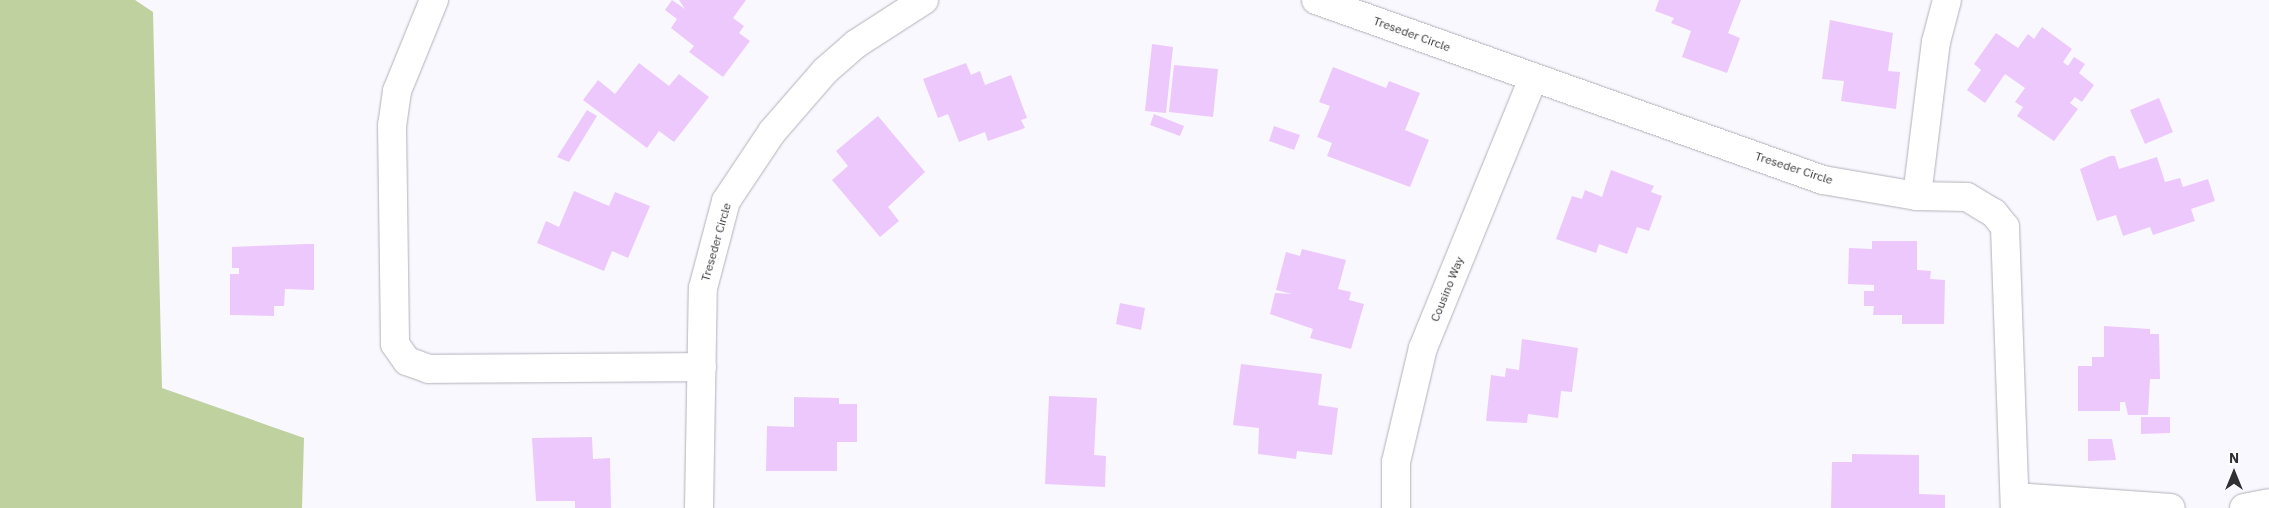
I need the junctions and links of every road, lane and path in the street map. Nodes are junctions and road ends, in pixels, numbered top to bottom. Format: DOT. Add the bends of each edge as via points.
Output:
graph roads {
  1 [pos="434,0"];
  2 [pos="924,0"];
  3 [pos="1316,0"];
  4 [pos="1947,0"];
  5 [pos="1533,78"];
  6 [pos="1917,196"];
  7 [pos="702,367"];
  8 [pos="2015,502"];
  9 [pos="2269,503"];
  10 [pos="700,508"];
  11 [pos="1396,508"];
  12 [pos="2171,508"];
  13 [pos="2244,508"];
  1 -- 7 [label="street" via="397,91 392,125 395,344 406,361 429,369"];
  2 -- 7 [label="street, Treseder Circle" via="856,44 825,71 772,132 726,201 703,288"];
  3 -- 5 [label="street, Treseder Circle"];
  4 -- 6 [label="street" via="1936,42"];
  5 -- 6 [label="street, Treseder Circle" via="1823,180"];
  5 -- 11 [label="street, Cousino Way" via="1423,348 1396,462"];
  6 -- 8 [label="street, Treseder Circle" via="1967,197 1994,213 2005,227"];
  7 -- 10 [label="street, Treseder Circle"];
  8 -- 12 [label="street"];
  9 -- 13 [label="street"];
}
